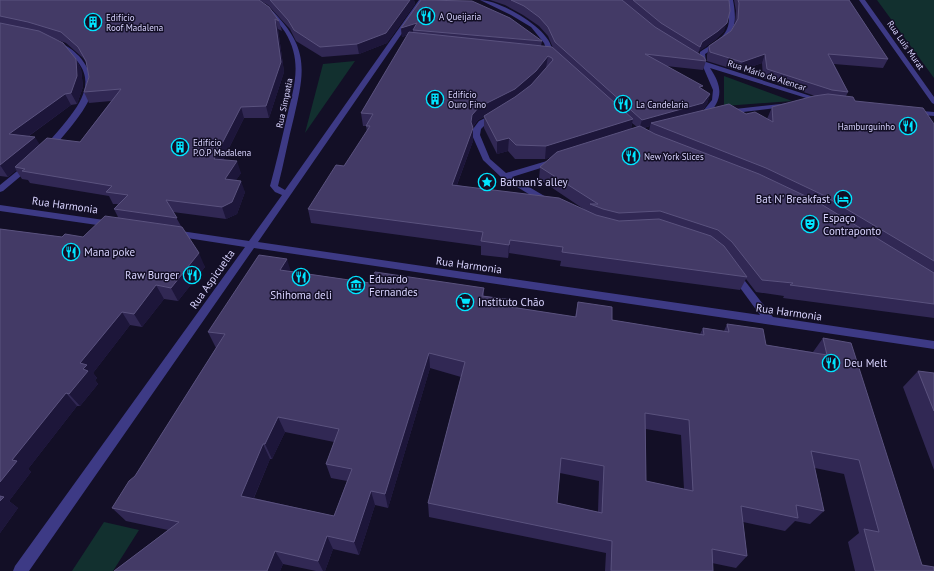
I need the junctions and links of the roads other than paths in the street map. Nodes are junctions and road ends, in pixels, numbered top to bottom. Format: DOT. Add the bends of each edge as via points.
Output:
graph roads {
  1 [pos="255,0"];
  2 [pos="422,0"];
  3 [pos="483,0"];
  4 [pos="730,0"];
  5 [pos="862,0"];
  6 [pos="52,41"];
  7 [pos="538,43"];
  8 [pos="702,54"];
  9 [pos="702,63"];
  10 [pos="934,102"];
  11 [pos="505,111"];
  12 [pos="906,112"];
  13 [pos="934,114"];
  14 [pos="564,157"];
  15 [pos="505,176"];
  16 [pos="0,189"];
  17 [pos="287,194"];
  18 [pos="0,208"];
  19 [pos="561,208"];
  20 [pos="122,226"];
  21 [pos="160,231"];
  22 [pos="251,245"];
  23 [pos="730,268"];
  24 [pos="771,322"];
  25 [pos="934,345"];
  26 [pos="20,571"];
  1 -- 17 [label="street, Rua Simpatia" via="275,15 284,26 294,43 298,57 299,78 274,186"];
  2 -- 17 [label="street, Rua Aspicuelta" via="399,39"];
  3 -- 7 [label="street" via="535,27 549,43 552,56"];
  4 -- 8 [label="street" via="734,16 731,32"];
  5 -- 10 [label="street, Rua Luís Murat"];
  6 -- 16 [label="street" via="79,58 87,74 88,94 75,118 62,134"];
  8 -- 9 [label="street"];
  8 -- 9 [label="street, Rua Mário de Alencar" via="688,54"];
  9 -- 9 [label="street, Rua Mário de Alencar" via="739,76 826,103 741,110 700,117 711,108 718,92 711,75"];
  11 -- 15 [label="street" via="482,123 476,135 487,160"];
  12 -- 13 [label="street"];
  14 -- 15 [label="street"];
  15 -- 19 [label="street"];
  17 -- 22 [label="street, Rua Aspicuelta"];
  18 -- 20 [label="street, Rua Harmonia"];
  21 -- 22 [label="street, Rua Harmonia"];
  22 -- 24 [label="street, Rua Harmonia"];
  22 -- 26 [label="street, Rua Aspicuelta"];
  23 -- 24 [label="street"];
  24 -- 25 [label="street, Rua Harmonia"];
}
